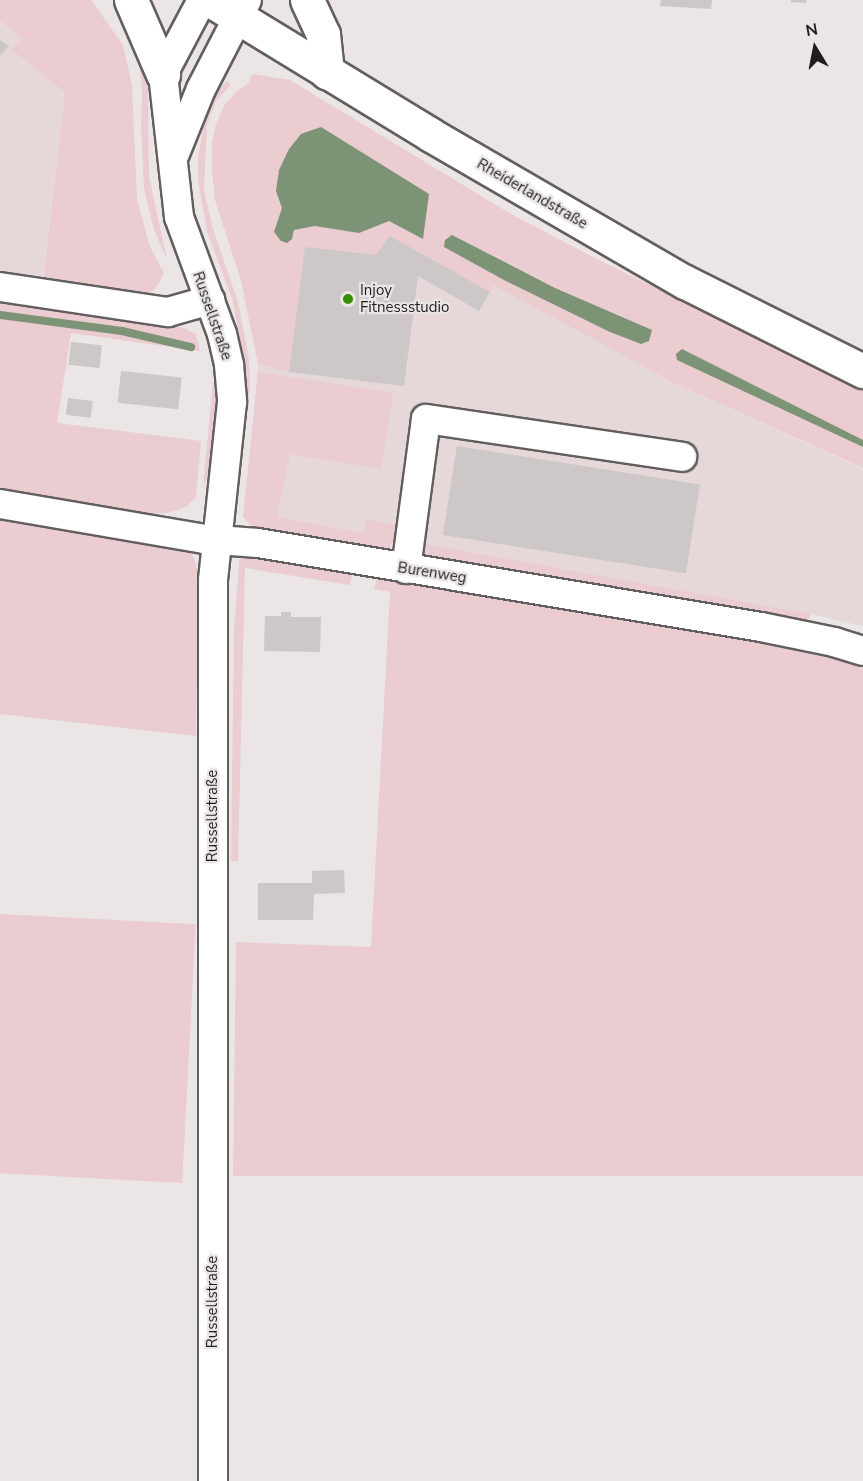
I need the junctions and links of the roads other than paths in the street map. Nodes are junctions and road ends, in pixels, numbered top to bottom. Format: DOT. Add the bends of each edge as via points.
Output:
graph roads {
  1 [pos="131,0"];
  2 [pos="202,0"];
  3 [pos="210,0"];
  4 [pos="307,0"];
  5 [pos="243,9"];
  6 [pos="327,73"];
  7 [pos="163,74"];
  8 [pos="172,161"];
  9 [pos="0,287"];
  10 [pos="210,300"];
  11 [pos="863,371"];
  12 [pos="682,457"];
  13 [pos="0,504"];
  14 [pos="218,540"];
  15 [pos="406,569"];
  16 [pos="863,651"];
  17 [pos="213,1481"];
  1 -- 7 [label="main road"];
  2 -- 7 [label="street"];
  3 -- 5 [label="main road, Rheiderlandstraße"];
  4 -- 6 [label="main road" via="323,34"];
  5 -- 6 [label="main road, Rheiderlandstraße"];
  5 -- 8 [label="street, Russellstraße" via="201,89"];
  6 -- 11 [label="main road, Rheiderlandstraße" via="685,282"];
  7 -- 8 [label="street, Russellstraße"];
  8 -- 10 [label="street, Russellstraße" via="179,217"];
  9 -- 10 [label="street" via="168,312"];
  10 -- 14 [label="street, Russellstraße" via="229,365 232,402"];
  12 -- 15 [label="street" via="426,419"];
  13 -- 14 [label="street, Burenweg"];
  14 -- 15 [label="street, Burenweg" via="258,543"];
  14 -- 17 [label="street, Russellstraße" via="213,580"];
  15 -- 16 [label="street, Burenweg" via="761,627"];
}
